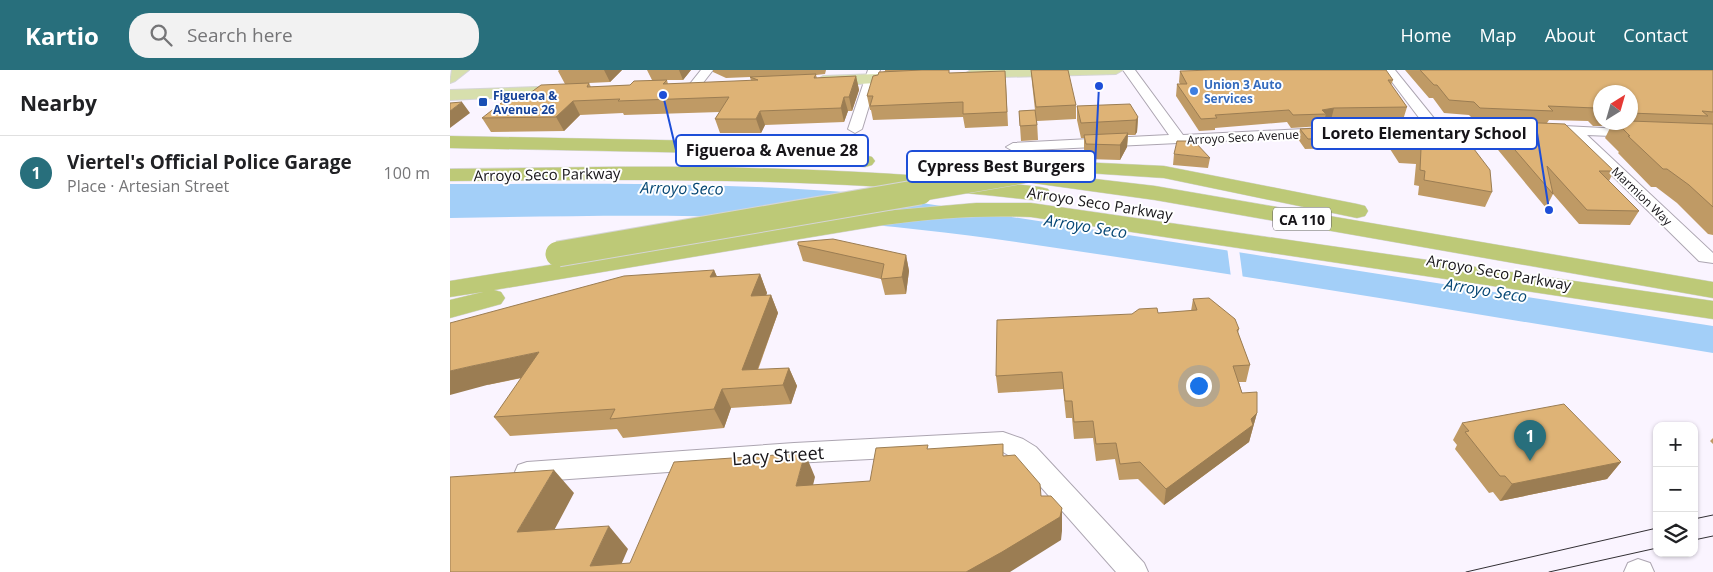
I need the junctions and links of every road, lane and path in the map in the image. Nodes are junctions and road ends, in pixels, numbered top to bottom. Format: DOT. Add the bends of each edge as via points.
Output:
graph roads {
  1 [pos="462,70"];
  2 [pos="707,70"];
  3 [pos="1116,70"];
  4 [pos="1129,70"];
  5 [pos="1389,70"];
  6 [pos="872,74"];
  7 [pos="956,76"];
  8 [pos="918,77"];
  9 [pos="450,78"];
  10 [pos="812,81"];
  11 [pos="715,84"];
  12 [pos="695,85"];
  13 [pos="675,86"];
  14 [pos="586,90"];
  15 [pos="450,95"];
  16 [pos="1433,127"];
  17 [pos="856,129"];
  18 [pos="1574,130"];
  19 [pos="1647,133"];
  20 [pos="1179,140"];
  21 [pos="450,142"];
  22 [pos="1013,147"];
  23 [pos="450,163"];
  24 [pos="899,165"];
  25 [pos="450,175"];
  26 [pos="712,247"];
  27 [pos="1713,258"];
  28 [pos="450,270"];
  29 [pos="450,289"];
  30 [pos="1710,299"];
  31 [pos="450,309"];
  32 [pos="506,473"];
  33 [pos="1134,572"];
  1 -- 9 [label="main road"];
  2 -- 12 [label="street"];
  3 -- 7 [label="main road"];
  4 -- 20 [label="street"];
  5 -- 16 [label="street"];
  6 -- 8 [label="main road"];
  6 -- 10 [label="main road"];
  6 -- 17 [label="street"];
  11 -- 12 [label="main road"];
  12 -- 13 [label="main road"];
  14 -- 15 [label="main road"];
  16 -- 18 [label="street, Arroyo Seco Avenue"];
  16 -- 20 [label="street, Arroyo Seco Avenue"];
  18 -- 19 [label="street, Arroyo Seco Avenue"];
  18 -- 27 [label="street, Marmion Way" via="1705,257"];
  20 -- 22 [label="street, Arroyo Seco Avenue"];
  21 -- 24 [label="highway" via="670,145 807,153"];
  23 -- 24 [label="highway, Arroyo Seco Parkway / CA 110" via="799,160"];
  24 -- 30 [label="highway, Arroyo Seco Parkway / CA 110" via="1046,178 1155,193"];
  25 -- 30 [label="highway, Arroyo Seco Parkway / CA 110" via="702,172 807,175 999,188"];
  26 -- 29 [label="highway"];
  26 -- 30 [label="highway" via="945,210 990,207"];
  26 -- 31 [label="highway"];
  28 -- 30 [label="highway, bridge" via="1028,173 1077,168 1131,169 1199,178 1624,265"];
  32 -- 33 [label="street, Lacy Street" via="1003,442 1027,454"];
}
